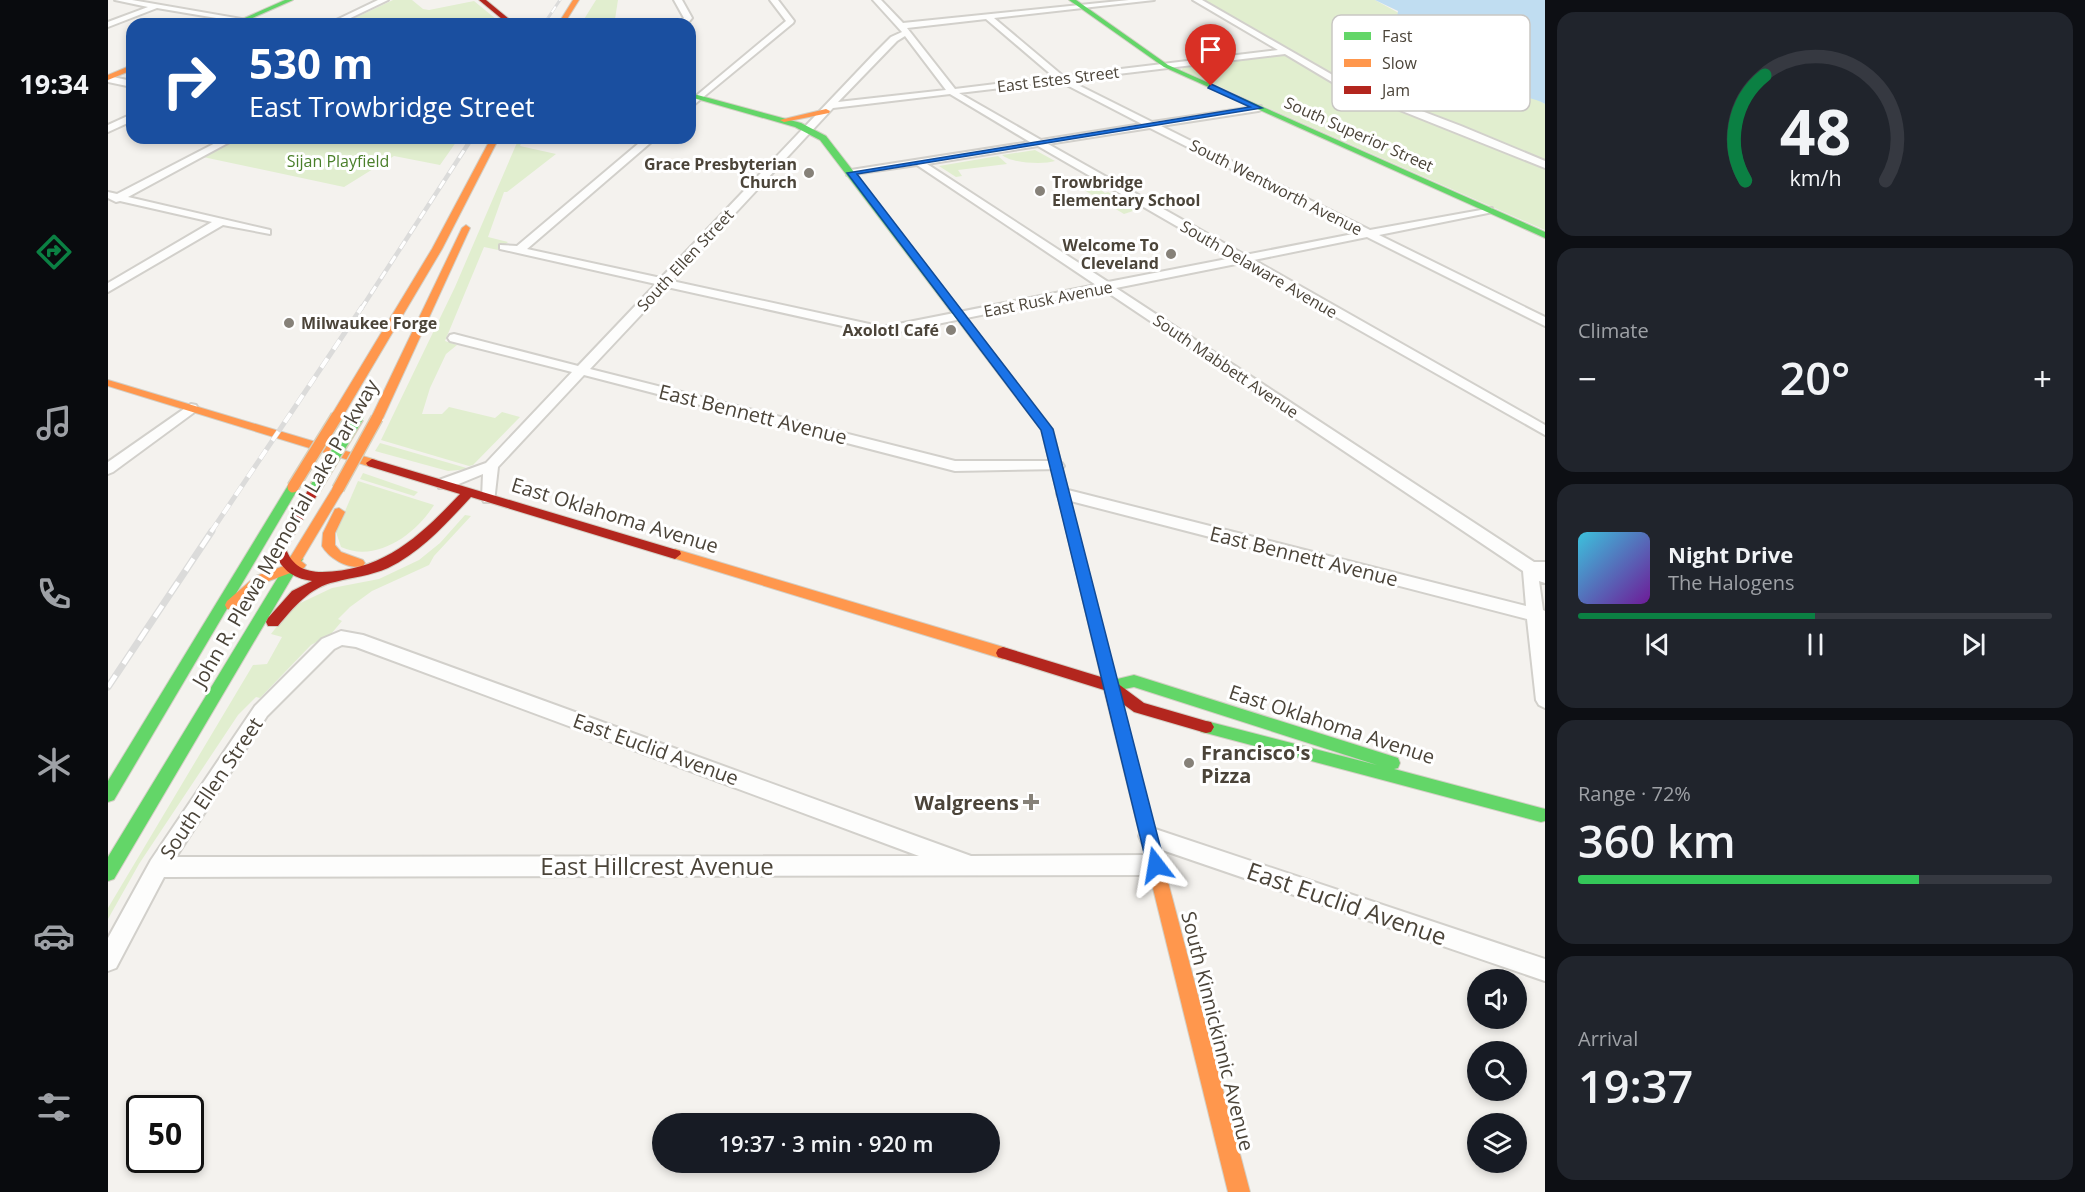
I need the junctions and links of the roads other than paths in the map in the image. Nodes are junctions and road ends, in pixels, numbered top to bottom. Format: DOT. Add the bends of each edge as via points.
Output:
graph roads {
  1 [pos="119,0"];
  2 [pos="172,0"];
  3 [pos="290,0"];
  4 [pos="384,0"];
  5 [pos="482,0"];
  6 [pos="576,0"];
  7 [pos="587,0"];
  8 [pos="678,0"];
  9 [pos="774,0"];
  10 [pos="877,0"];
  11 [pos="1150,0"];
  12 [pos="1197,0"];
  13 [pos="1077,4"];
  14 [pos="1008,5"];
  15 [pos="156,6"];
  16 [pos="1019,14"];
  17 [pos="988,17"];
  18 [pos="218,18"];
  19 [pos="247,18"];
  20 [pos="345,18"];
  21 [pos="504,18"];
  22 [pos="565,18"];
  23 [pos="576,18"];
  24 [pos="688,18"];
  25 [pos="108,25"];
  26 [pos="904,29"];
  27 [pos="1285,52"];
  28 [pos="1166,66"];
  29 [pos="126,70"];
  30 [pos="108,78"];
  31 [pos="1332,78"];
  32 [pos="1061,79"];
  33 [pos="126,82"];
  34 [pos="952,92"];
  35 [pos="696,97"];
  36 [pos="696,100"];
  37 [pos="1258,108"];
  38 [pos="828,109"];
  39 [pos="1414,111"];
  40 [pos="126,120"];
  41 [pos="781,120"];
  42 [pos="1151,125"];
  43 [pos="108,129"];
  44 [pos="808,129"];
  45 [pos="1038,143"];
  46 [pos="220,144"];
  47 [pos="492,144"];
  48 [pos="505,144"];
  49 [pos="644,144"];
  50 [pos="918,162"];
  51 [pos="1545,165"];
  52 [pos="851,173"];
  53 [pos="485,188"];
  54 [pos="113,197"];
  55 [pos="108,203"];
  56 [pos="1488,210"];
  57 [pos="471,219"];
  58 [pos="220,222"];
  59 [pos="266,232"];
  60 [pos="1371,234"];
  61 [pos="1545,235"];
  62 [pos="504,247"];
  63 [pos="519,250"];
  64 [pos="1243,260"];
  65 [pos="664,282"];
  66 [pos="1107,287"];
  67 [pos="108,288"];
  68 [pos="962,317"];
  69 [pos="1545,322"];
  70 [pos="454,338"];
  71 [pos="375,355"];
  72 [pos="581,370"];
  73 [pos="108,383"];
  74 [pos="191,408"];
  75 [pos="1545,431"];
  76 [pos="491,466"];
  77 [pos="1056,466"];
  78 [pos="108,468"];
  79 [pos="444,484"];
  80 [pos="344,489"];
  81 [pos="469,492"];
  82 [pos="1064,494"];
  83 [pos="489,498"];
  84 [pos="392,560"];
  85 [pos="358,563"];
  86 [pos="291,567"];
  87 [pos="1542,570"];
  88 [pos="330,578"];
  89 [pos="1539,615"];
  90 [pos="205,635"];
  91 [pos="341,638"];
  92 [pos="1110,686"];
  93 [pos="1545,700"];
  94 [pos="108,795"];
  95 [pos="1543,816"];
  96 [pos="1149,836"];
  97 [pos="130,837"];
  98 [pos="1156,865"];
  99 [pos="970,866"];
  100 [pos="158,867"];
  101 [pos="108,873"];
  102 [pos="108,960"];
  103 [pos="1545,969"];
  104 [pos="1239,1192"];
  1 -- 15 [label="street"];
  2 -- 15 [label="street"];
  3 -- 19 [label="main road"];
  4 -- 20 [label="street"];
  5 -- 21 [label="main road"];
  6 -- 22 [label="main road"];
  7 -- 23 [label="main road"];
  8 -- 24 [label="street"];
  9 -- 35 [label="street" via="790,21"];
  10 -- 26 [label="street, South Delaware Avenue"];
  11 -- 13 [label="street"];
  12 -- 27 [label="street"];
  13 -- 16 [label="street"];
  13 -- 28 [label="main road, South Superior Street"];
  14 -- 16 [label="street"];
  15 -- 18 [label="street"];
  15 -- 25 [label="street"];
  16 -- 17 [label="street"];
  17 -- 26 [label="street"];
  17 -- 32 [label="street, South Wentworth Avenue"];
  26 -- 34 [label="street, South Delaware Avenue"];
  26 -- 38 [label="street, South Ellen Street"];
  27 -- 28 [label="street, East Estes Street"];
  27 -- 31 [label="street"];
  28 -- 32 [label="street, East Estes Street"];
  28 -- 37 [label="main road, South Superior Street"];
  29 -- 30 [label="main road"];
  30 -- 33 [label="street"];
  32 -- 34 [label="street, East Estes Street"];
  32 -- 42 [label="street, South Wentworth Avenue"];
  34 -- 38 [label="street, East Estes Street"];
  34 -- 45 [label="street, South Delaware Avenue"];
  36 -- 41 [label="main road, South Kinnickinnic Avenue"];
  37 -- 42 [label="street"];
  37 -- 56 [label="main road, South Superior Street"];
  38 -- 41 [label="main road"];
  38 -- 44 [label="street, South Ellen Street"];
  39 -- 51 [label="street"];
  40 -- 43 [label="street"];
  41 -- 44 [label="main road, South Kinnickinnic Avenue"];
  42 -- 45 [label="street"];
  42 -- 60 [label="street, South Wentworth Avenue"];
  44 -- 52 [label="main road, South Kinnickinnic Avenue" via="823,138"];
  44 -- 65 [label="street, South Ellen Street"];
  45 -- 50 [label="street"];
  45 -- 64 [label="street, South Delaware Avenue"];
  46 -- 54 [label="street"];
  47 -- 71 [label="main road, John R. Plewa Memorial Lake Parkway" via="438,249"];
  48 -- 53 [label="main road"];
  49 -- 63 [label="street"];
  50 -- 52 [label="street"];
  50 -- 66 [label="street, South Mabbett Avenue"];
  52 -- 68 [label="main road, South Kinnickinnic Avenue"];
  54 -- 55 [label="street"];
  54 -- 58 [label="street"];
  56 -- 60 [label="street, East Rusk Avenue"];
  56 -- 61 [label="main road, South Superior Street"];
  57 -- 80 [label="main road, John R. Plewa Memorial Lake Parkway, bridge" via="382,418"];
  58 -- 59 [label="street"];
  58 -- 67 [label="street"];
  60 -- 64 [label="street, East Rusk Avenue"];
  60 -- 69 [label="street, South Wentworth Avenue"];
  62 -- 63 [label="street, East Rusk Avenue"];
  63 -- 65 [label="street, East Rusk Avenue"];
  64 -- 66 [label="street, East Rusk Avenue"];
  64 -- 75 [label="street, South Delaware Avenue"];
  65 -- 68 [label="street, East Rusk Avenue" via="883,331"];
  65 -- 72 [label="street, South Ellen Street"];
  66 -- 68 [label="street, East Rusk Avenue"];
  66 -- 87 [label="street, South Mabbett Avenue"];
  68 -- 77 [label="main road, South Kinnickinnic Avenue" via="1043,422"];
  70 -- 72 [label="street, East Bennett Avenue"];
  71 -- 86 [label="main road, bridge" via="362,406 280,549 282,559"];
  71 -- 90 [label="main road, John R. Plewa Memorial Lake Parkway, bridge"];
  72 -- 76 [label="street, South Ellen Street"];
  72 -- 77 [label="street, East Bennett Avenue" via="955,466"];
  73 -- 74 [label="main road, East Oklahoma Avenue"];
  74 -- 78 [label="street"];
  74 -- 79 [label="main road, East Oklahoma Avenue"];
  76 -- 79 [label="street, South Ellen Street"];
  76 -- 83 [label="street"];
  77 -- 82 [label="main road, South Kinnickinnic Avenue"];
  79 -- 81 [label="main road, East Oklahoma Avenue"];
  80 -- 85 [label="main road" via="325,543 332,554"];
  80 -- 86 [label="main road, John R. Plewa Memorial Lake Parkway"];
  81 -- 83 [label="main road, East Oklahoma Avenue"];
  81 -- 84 [label="main road" via="421,542"];
  82 -- 89 [label="street, East Bennett Avenue"];
  82 -- 92 [label="main road, South Kinnickinnic Avenue"];
  83 -- 92 [label="main road, East Oklahoma Avenue"];
  84 -- 85 [label="main road"];
  84 -- 88 [label="main road" via="361,575"];
  85 -- 86 [label="main road"];
  86 -- 88 [label="main road" via="305,577"];
  86 -- 90 [label="main road" via="250,585"];
  86 -- 97 [label="main road, John R. Plewa Memorial Lake Parkway"];
  87 -- 89 [label="street, South Mabbett Avenue" via="1530,573"];
  88 -- 97 [label="main road" via="285,604 168,792"];
  89 -- 93 [label="street, South Mabbett Avenue"];
  90 -- 94 [label="main road, John R. Plewa Memorial Lake Parkway"];
  91 -- 99 [label="street, East Euclid Avenue" via="357,640"];
  91 -- 100 [label="street, South Ellen Street" via="319,651 261,711"];
  92 -- 95 [label="main road, East Oklahoma Avenue" via="1139,708"];
  92 -- 95 [label="main road, East Oklahoma Avenue" via="1134,681 1194,699"];
  92 -- 96 [label="main road, South Kinnickinnic Avenue"];
  96 -- 98 [label="main road, South Kinnickinnic Avenue"];
  96 -- 103 [label="street, East Euclid Avenue"];
  97 -- 101 [label="main road, John R. Plewa Memorial Lake Parkway"];
  98 -- 99 [label="street, East Hillcrest Avenue"];
  98 -- 104 [label="main road, South Kinnickinnic Avenue"];
  99 -- 100 [label="street, East Hillcrest Avenue"];
  100 -- 102 [label="street, South Ellen Street"];
}
